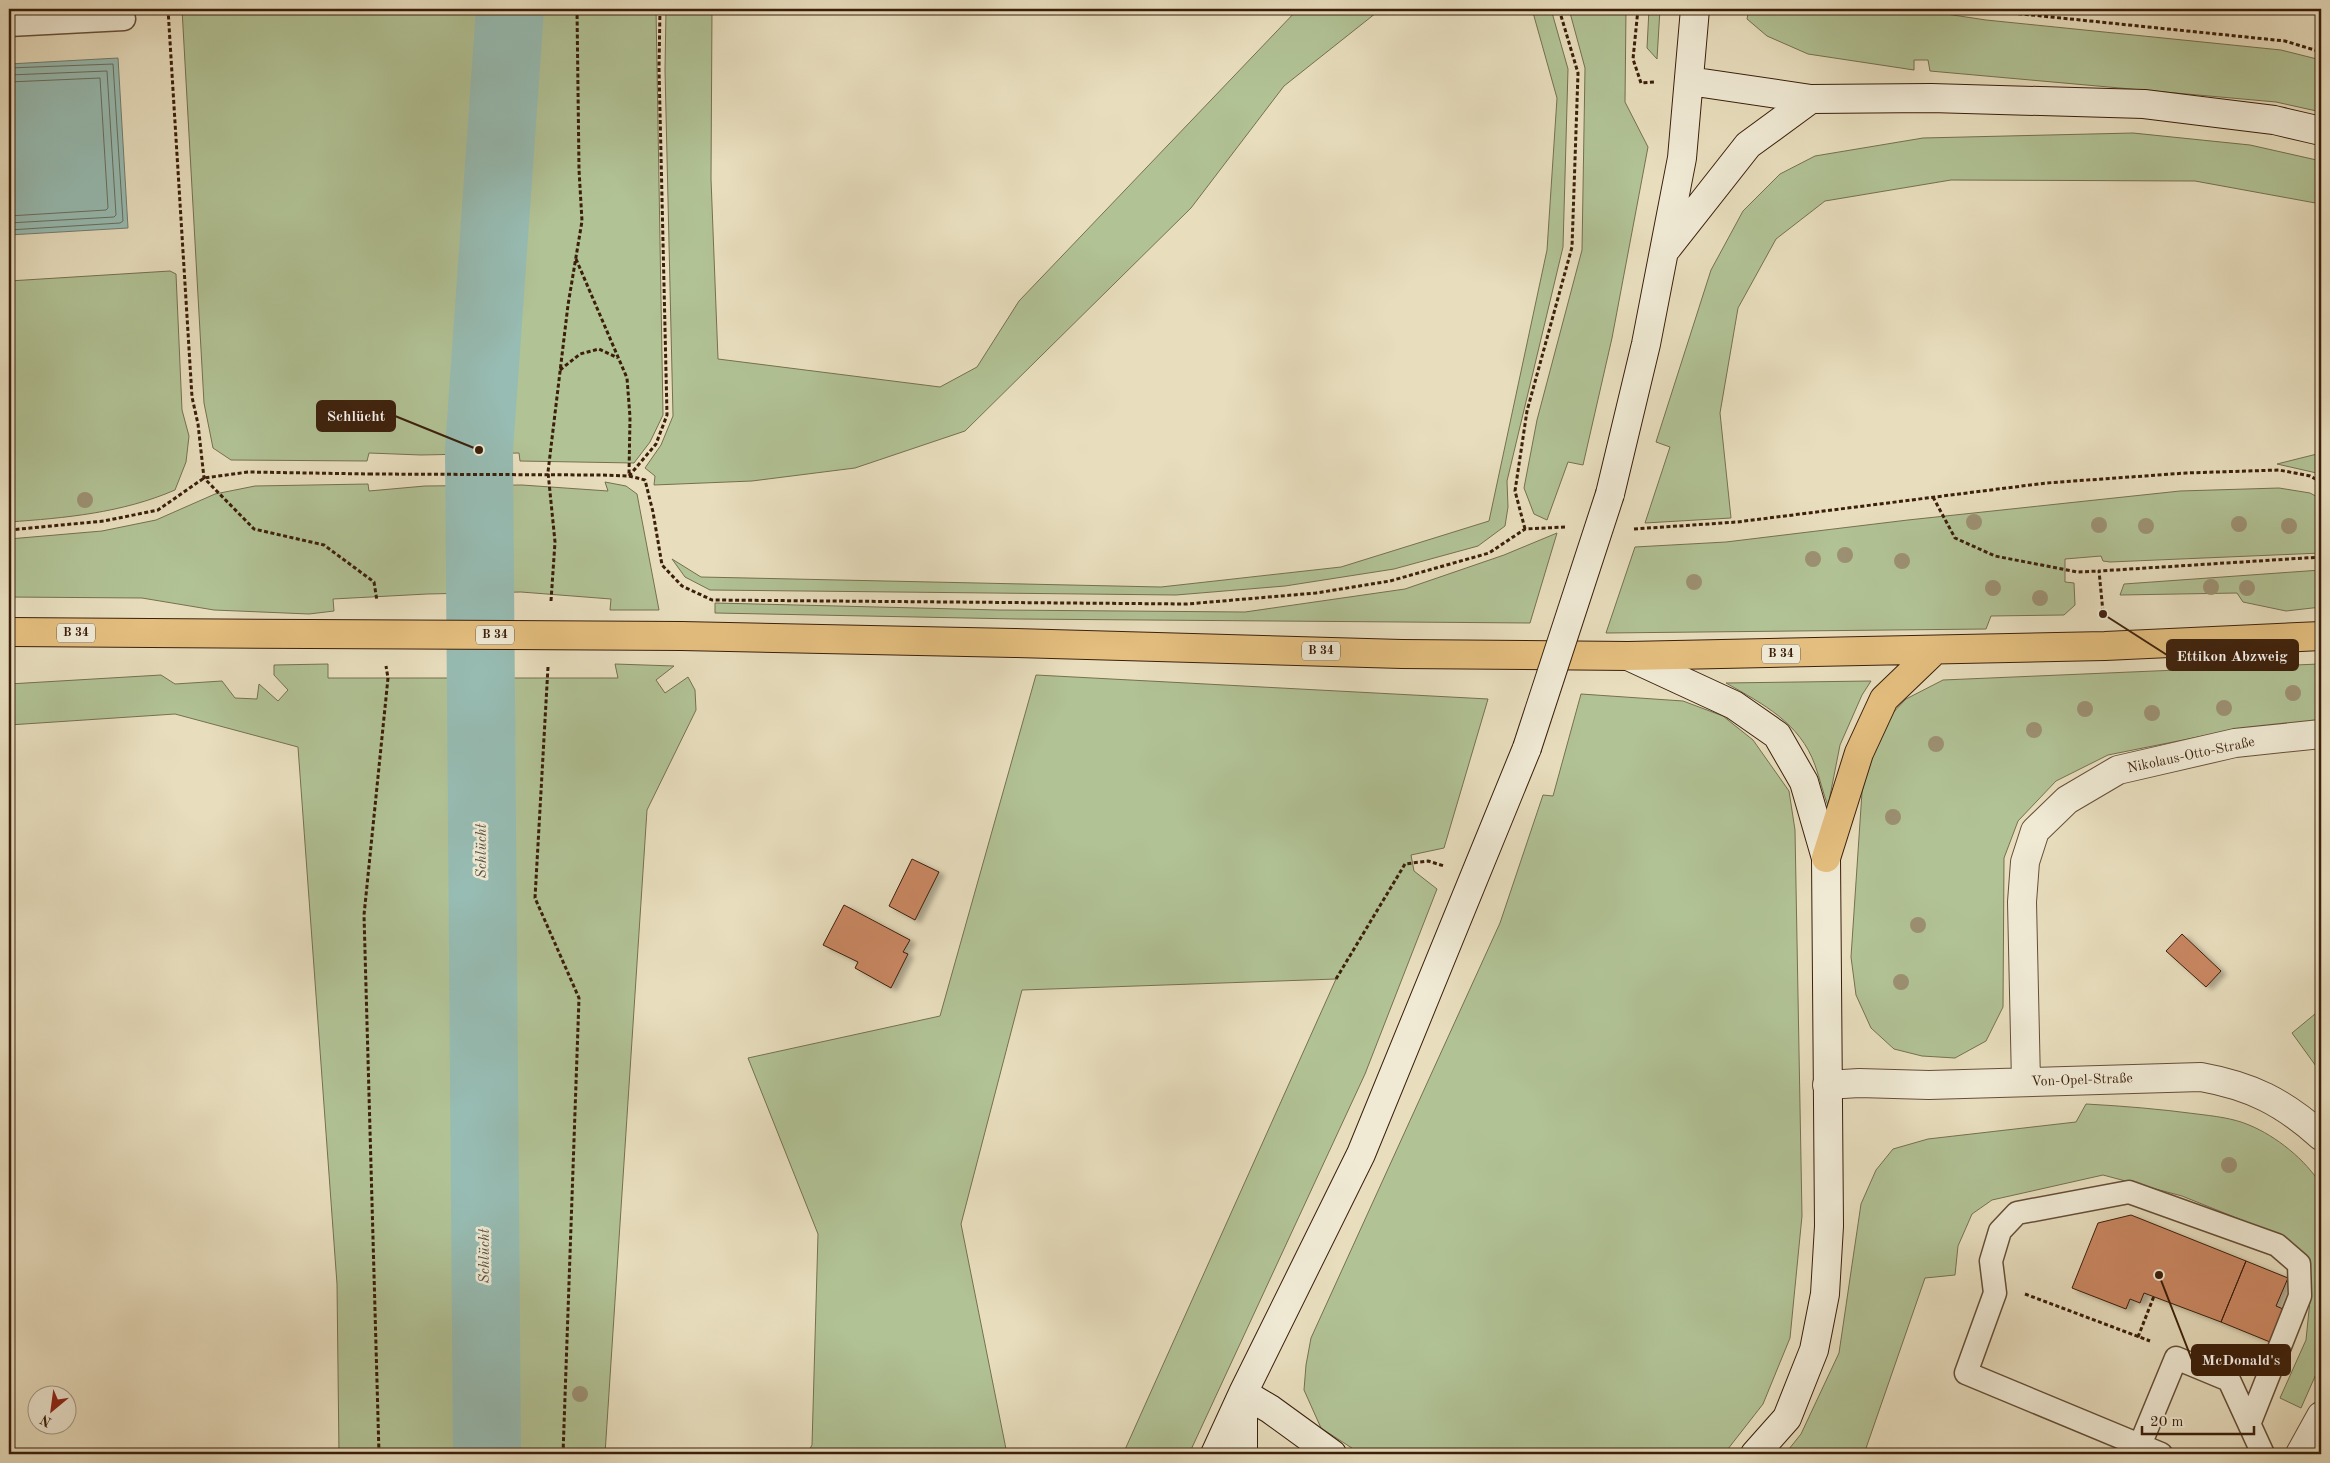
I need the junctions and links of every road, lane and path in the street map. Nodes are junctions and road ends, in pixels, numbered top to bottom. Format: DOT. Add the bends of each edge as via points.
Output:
graph roads {
  1 [pos="168,9"];
  2 [pos="577,9"];
  3 [pos="660,9"];
  4 [pos="1559,9"];
  5 [pos="1638,9"];
  6 [pos="1695,9"];
  7 [pos="1974,9"];
  8 [pos="124,19"];
  9 [pos="9,25"];
  10 [pos="2321,52"];
  11 [pos="1689,81"];
  12 [pos="1811,100"];
  13 [pos="2321,131"];
  14 [pos="1665,250"];
  15 [pos="576,258"];
  16 [pos="619,358"];
  17 [pos="560,370"];
  18 [pos="629,476"];
  19 [pos="204,478"];
  20 [pos="2321,482"];
  21 [pos="1933,497"];
  22 [pos="1574,526"];
  23 [pos="1525,529"];
  24 [pos="1633,529"];
  25 [pos="9,530"];
  26 [pos="2321,557"];
  27 [pos="2099,571"];
  28 [pos="551,602"];
  29 [pos="378,611"];
  30 [pos="9,632"];
  31 [pos="2321,636"];
  32 [pos="2105,646"];
  33 [pos="1934,651"];
  34 [pos="1628,656"];
  35 [pos="385,659"];
  36 [pos="548,661"];
  37 [pos="2321,734"];
  38 [pos="1826,858"];
  39 [pos="1475,876"];
  40 [pos="1336,979"];
  41 [pos="2026,1082"];
  42 [pos="1827,1085"];
  43 [pos="2321,1136"];
  44 [pos="1994,1288"];
  45 [pos="2154,1296"];
  46 [pos="2138,1337"];
  47 [pos="2176,1358"];
  48 [pos="1243,1393"];
  49 [pos="2321,1416"];
  50 [pos="2250,1422"];
  51 [pos="2140,1445"];
  52 [pos="379,1454"];
  53 [pos="563,1454"];
  54 [pos="1215,1454"];
  55 [pos="1243,1454"];
  56 [pos="1332,1454"];
  57 [pos="1755,1454"];
  58 [pos="2161,1454"];
  59 [pos="2263,1454"];
  60 [pos="2300,1454"];
  1 -- 19 [label="path" via="192,398"];
  2 -- 15 [label="path" via="582,221"];
  3 -- 18 [label="path" via="667,415 656,444"];
  4 -- 23 [label="path" via="1578,73 1572,247 1527,411 1515,492"];
  5 -- 11 [label="path" via="1633,59 1641,82"];
  6 -- 11 [label="main road"];
  7 -- 10 [label="path" via="2284,41"];
  8 -- 9 [label="lane"];
  11 -- 12 [label="main road"];
  11 -- 14 [label="main road" via="1682,158"];
  12 -- 13 [label="main road" via="1930,98 2144,104 2274,120"];
  12 -- 14 [label="main road" via="1748,145"];
  14 -- 39 [label="main road, bridge" via="1610,494 1527,748"];
  15 -- 16 [label="path"];
  15 -- 17 [label="path"];
  16 -- 17 [label="path" via="599,349 580,354"];
  16 -- 18 [label="path" via="627,378"];
  17 -- 28 [label="path" via="548,472 555,542"];
  18 -- 19 [label="path, bridge" via="248,472"];
  18 -- 23 [label="path" via="645,480 662,565 682,586 712,600 1187,604 1306,594 1390,580 1489,553"];
  19 -- 25 [label="path" via="158,510 104,521"];
  19 -- 29 [label="path" via="254,529 324,546 374,582"];
  20 -- 21 [label="path" via="2310,476 2279,470 2195,473 2046,483"];
  21 -- 24 [label="path" via="1737,522"];
  21 -- 27 [label="path" via="1956,538 1995,556 2077,572"];
  22 -- 23 [label="path"];
  26 -- 27 [label="path"];
  27 -- 32 [label="path"];
  30 -- 34 [label="main road, B 34, bridge" via="680,636 1402,654"];
  31 -- 32 [label="main road, B 34"];
  32 -- 33 [label="main road, B 34"];
  33 -- 34 [label="main road, B 34"];
  33 -- 38 [label="main road" via="1884,699 1859,753"];
  34 -- 38 [label="main road" via="1734,705 1777,735 1804,782"];
  35 -- 52 [label="path" via="388,678 364,915"];
  36 -- 53 [label="path" via="535,898 579,998"];
  37 -- 41 [label="main road, Nikolaus-Otto-Straße" via="2235,743 2118,770 2067,800 2035,831 2025,862 2022,902"];
  38 -- 42 [label="main road"];
  39 -- 40 [label="path" via="1428,861 1405,864"];
  39 -- 48 [label="main road" via="1361,1154"];
  41 -- 42 [label="main road, Von-Opel-Straße"];
  41 -- 43 [label="main road, Von-Opel-Straße" via="2174,1077 2229,1082 2280,1102"];
  42 -- 57 [label="main road" via="1829,1226 1825,1294 1814,1350 1787,1418"];
  44 -- 46 [label="path"];
  44 -- 50 [label="lane" via="1991,1261 2000,1231 2017,1213 2128,1192 2278,1244 2299,1264 2300,1296"];
  44 -- 51 [label="lane" via="1966,1373"];
  45 -- 46 [label="path"];
  46 -- 47 [label="path" via="2158,1344"];
  47 -- 50 [label="lane" via="2229,1380"];
  47 -- 51 [label="lane"];
  48 -- 54 [label="main road"];
  48 -- 55 [label="main road"];
  48 -- 56 [label="main road"];
  49 -- 60 [label="main road"];
  50 -- 59 [label="lane"];
  51 -- 58 [label="lane"];
}
